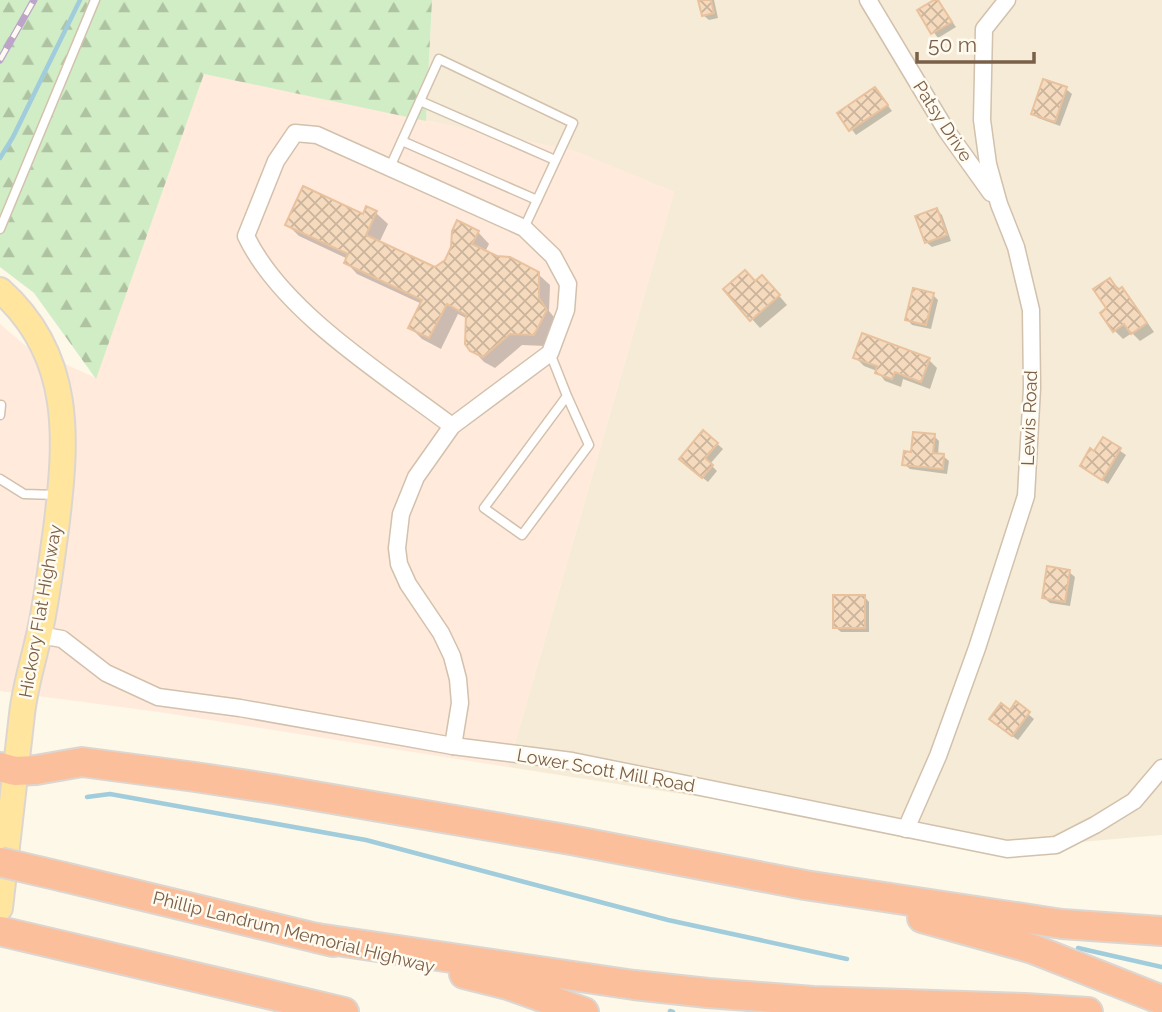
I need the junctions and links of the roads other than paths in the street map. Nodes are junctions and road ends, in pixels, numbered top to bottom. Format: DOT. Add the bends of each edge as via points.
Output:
graph roads {
  1 [pos="95,0"];
  2 [pos="868,0"];
  3 [pos="1007,0"];
  4 [pos="420,101"];
  5 [pos="402,141"];
  6 [pos="555,160"];
  7 [pos="390,167"];
  8 [pos="537,200"];
  9 [pos="999,204"];
  10 [pos="524,228"];
  11 [pos="0,229"];
  12 [pos="0,290"];
  13 [pos="550,353"];
  14 [pos="567,396"];
  15 [pos="1,405"];
  16 [pos="0,415"];
  17 [pos="452,426"];
  18 [pos="0,480"];
  19 [pos="60,495"];
  20 [pos="39,635"];
  21 [pos="22,714"];
  22 [pos="0,738"];
  23 [pos="453,746"];
  24 [pos="1162,768"];
  25 [pos="8,769"];
  26 [pos="906,829"];
  27 [pos="0,862"];
  28 [pos="805,885"];
  29 [pos="0,908"];
  30 [pos="0,931"];
  31 [pos="1162,931"];
  32 [pos="317,938"];
  33 [pos="1162,1000"];
  34 [pos="344,1012"];
  35 [pos="584,1012"];
  36 [pos="1088,1012"];
  1 -- 11 [label="lane"];
  2 -- 9 [label="street, Patsy Drive" via="946,131"];
  3 -- 9 [label="street, Lewis Road" via="984,29 982,120"];
  4 -- 5 [label="lane"];
  4 -- 6 [label="lane"];
  4 -- 6 [label="lane" via="439,59 573,123"];
  5 -- 7 [label="lane"];
  5 -- 8 [label="lane"];
  6 -- 8 [label="lane"];
  7 -- 10 [label="street"];
  7 -- 17 [label="street" via="317,135 295,133 276,161 246,236 255,255 311,319"];
  8 -- 10 [label="lane"];
  9 -- 26 [label="street, Lewis Road" via="1016,247 1031,310 1026,496 964,684"];
  10 -- 13 [label="street" via="553,256 568,284 566,310"];
  12 -- 19 [label="main road, Hickory Flat Highway" via="38,337 58,383 64,426"];
  13 -- 14 [label="lane"];
  13 -- 17 [label="street"];
  14 -- 14 [label="lane" via="484,508 522,535 589,446"];
  15 -- 16 [label="lane"];
  17 -- 23 [label="street" via="416,477 401,514 397,548 408,584 452,656 460,703"];
  18 -- 19 [label="lane" via="24,494"];
  19 -- 20 [label="main road, Hickory Flat Highway"];
  20 -- 21 [label="main road, Hickory Flat Highway"];
  20 -- 23 [label="street, Lower Scott Mill Road" via="62,639 106,673 158,697"];
  21 -- 22 [label="main road"];
  21 -- 25 [label="main road, Hickory Flat Highway"];
  23 -- 26 [label="street, Lower Scott Mill Road" via="572,761"];
  24 -- 26 [label="street, Lower Scott Mill Road" via="1134,801 1056,845 1007,849"];
  25 -- 28 [label="highway" via="82,762 274,789"];
  25 -- 29 [label="main road, Hickory Flat Highway"];
  27 -- 32 [label="highway, Phillip Landrum Memorial Highway, bridge"];
  28 -- 31 [label="highway" via="1062,924"];
  28 -- 33 [label="highway" via="1033,949"];
  30 -- 34 [label="highway"];
  32 -- 35 [label="highway, Phillip Landrum Memorial Highway" via="508,985"];
  32 -- 36 [label="highway" via="708,993"];
}
